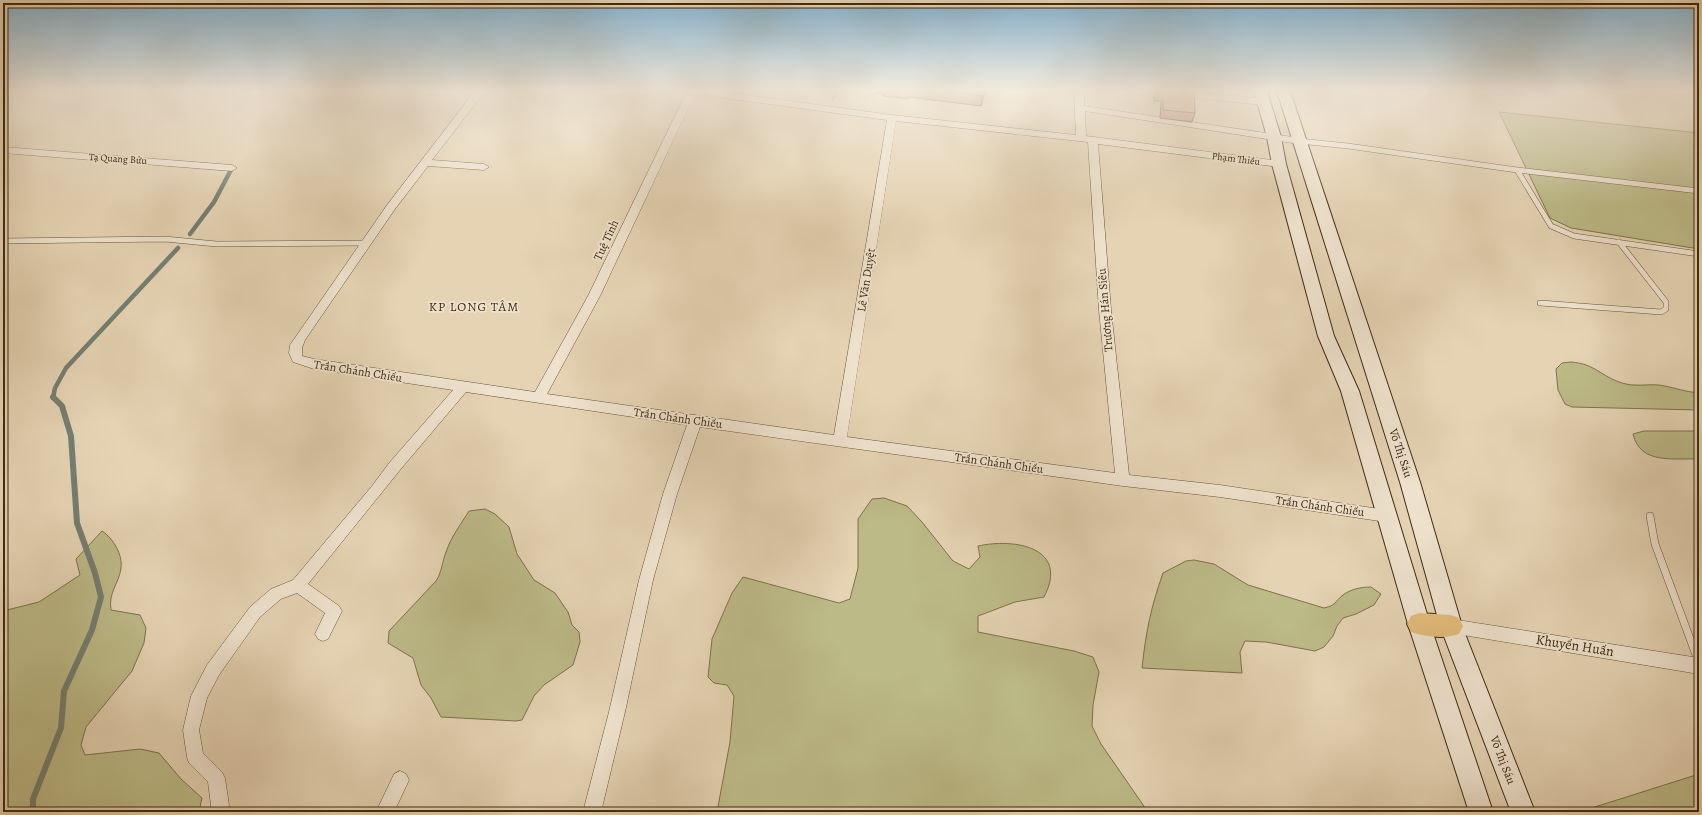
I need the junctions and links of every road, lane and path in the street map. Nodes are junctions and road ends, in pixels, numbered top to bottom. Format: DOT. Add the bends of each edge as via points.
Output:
graph roads {
  1 [pos="450,129"];
  2 [pos="675,129"];
  3 [pos="890,129"];
  4 [pos="990,129"];
  5 [pos="1085,129"];
  6 [pos="1221,129"];
  7 [pos="1271,129"];
  8 [pos="1295,129"];
  9 [pos="1274,137"];
  10 [pos="1087,140"];
  11 [pos="1299,141"];
  12 [pos="3,150"];
  13 [pos="424,163"];
  14 [pos="1279,164"];
  15 [pos="484,167"];
  16 [pos="232,168"];
  17 [pos="1517,170"];
  18 [pos="1699,191"];
  19 [pos="3,241"];
  20 [pos="1619,242"];
  21 [pos="367,243"];
  22 [pos="1699,254"];
  23 [pos="1540,303"];
  24 [pos="463,387"];
  25 [pos="539,397"];
  26 [pos="695,422"];
  27 [pos="840,441"];
  28 [pos="1123,480"];
  29 [pos="1386,516"];
  30 [pos="1650,516"];
  31 [pos="298,585"];
  32 [pos="1419,624"];
  33 [pos="1451,626"];
  34 [pos="323,634"];
  35 [pos="1699,664"];
  36 [pos="400,780"];
  37 [pos="218,812"];
  38 [pos="385,812"];
  39 [pos="592,812"];
  40 [pos="1482,812"];
  41 [pos="1523,812"];
  1 -- 13 [label="street, Trần Chánh Chiếu"];
  2 -- 25 [label="street, Tuệ Tĩnh" via="594,296"];
  3 -- 27 [label="street, Lê Văn Duyệt"];
  4 -- 10 [label="street, Phạm Thiều"];
  5 -- 10 [label="street, Trương Hán Siêu"];
  6 -- 9 [label="street"];
  7 -- 9 [label="main road"];
  8 -- 11 [label="main road, Võ Thị Sáu"];
  9 -- 11 [label="street"];
  9 -- 14 [label="main road"];
  10 -- 14 [label="street, Phạm Thiều"];
  10 -- 28 [label="street, Trương Hán Siêu"];
  11 -- 17 [label="lane"];
  11 -- 33 [label="main road, Võ Thị Sáu" via="1410,482"];
  12 -- 16 [label="street, Tạ Quang Bửu"];
  13 -- 15 [label="street"];
  13 -- 21 [label="street, Trần Chánh Chiếu"];
  14 -- 29 [label="main road" via="1326,336 1350,391"];
  17 -- 18 [label="lane"];
  17 -- 20 [label="lane" via="1551,226 1574,236"];
  19 -- 21 [label="lane" via="165,239 216,244"];
  20 -- 22 [label="lane"];
  20 -- 23 [label="lane" via="1666,302 1666,309 1661,312"];
  21 -- 24 [label="street, Trần Chánh Chiếu" via="301,337 296,346 297,359 314,364"];
  24 -- 25 [label="street, Trần Chánh Chiếu"];
  24 -- 31 [label="street"];
  25 -- 26 [label="street, Trần Chánh Chiếu"];
  26 -- 27 [label="street, Trần Chánh Chiếu"];
  26 -- 39 [label="street" via="670,494 648,572"];
  27 -- 28 [label="street, Trần Chánh Chiếu"];
  28 -- 29 [label="street, Trần Chánh Chiếu" via="1220,491"];
  29 -- 32 [label="main road"];
  30 -- 35 [label="lane" via="1655,544"];
  31 -- 34 [label="street" via="334,611"];
  31 -- 37 [label="street" via="276,594 254,612 213,670 199,696 191,730 195,757 216,778 220,805"];
  32 -- 33 [label="main road"];
  32 -- 40 [label="main road"];
  33 -- 35 [label="street, Khuyển Huấn"];
  33 -- 41 [label="main road, Võ Thị Sáu"];
  36 -- 38 [label="street"];
}
